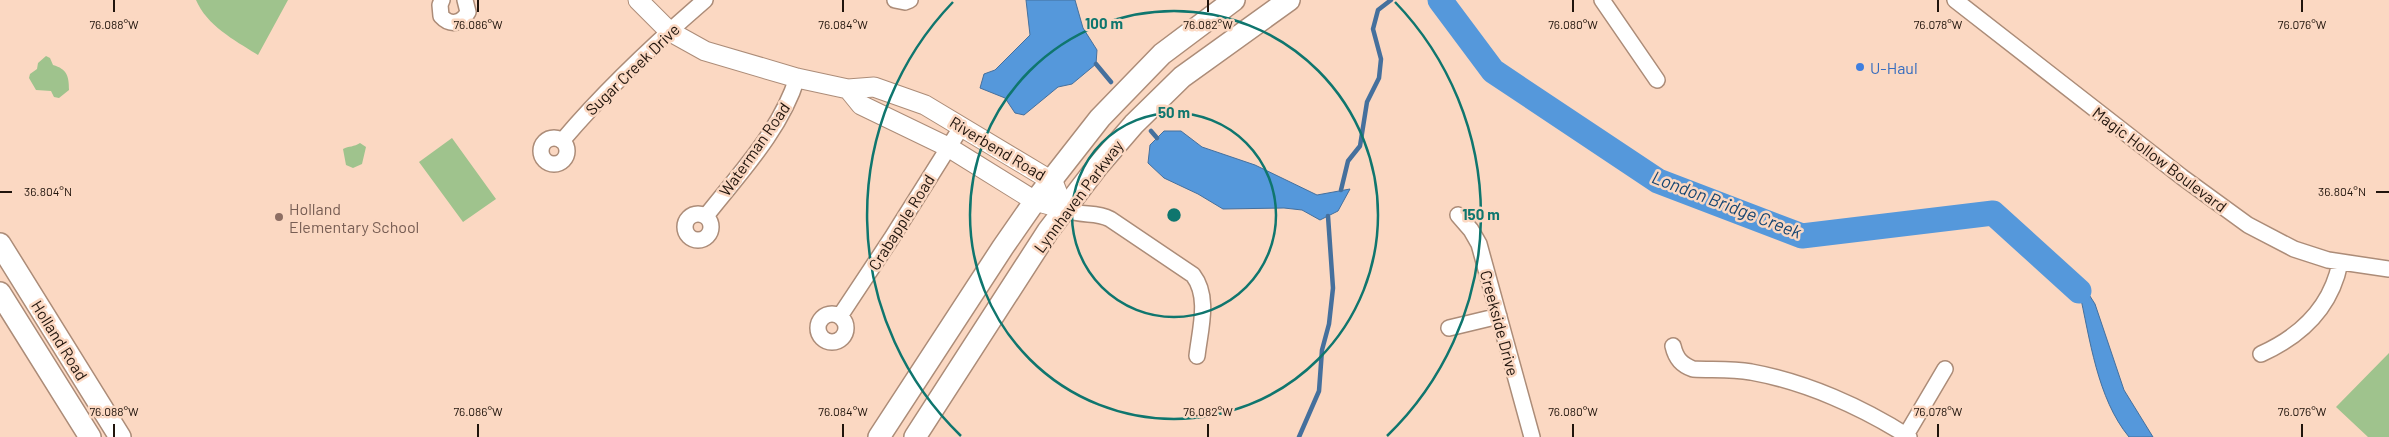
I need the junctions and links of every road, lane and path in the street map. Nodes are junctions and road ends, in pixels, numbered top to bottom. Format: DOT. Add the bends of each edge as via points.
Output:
graph roads {
  1 [pos="442,0"];
  2 [pos="465,0"];
  3 [pos="638,0"];
  4 [pos="705,0"];
  5 [pos="894,0"];
  6 [pos="910,0"];
  7 [pos="1234,0"];
  8 [pos="1602,0"];
  9 [pos="1955,0"];
  10 [pos="1280,2"];
  11 [pos="669,31"];
  12 [pos="797,78"];
  13 [pos="1657,80"];
  14 [pos="848,89"];
  15 [pos="962,126"];
  16 [pos="562,141"];
  17 [pos="948,147"];
  18 [pos="1052,179"];
  19 [pos="1035,201"];
  20 [pos="1064,209"];
  21 [pos="1458,215"];
  22 [pos="706,216"];
  23 [pos="0,244"];
  24 [pos="2340,263"];
  25 [pos="2389,269"];
  26 [pos="0,293"];
  27 [pos="840,316"];
  28 [pos="1498,316"];
  29 [pos="1450,328"];
  30 [pos="1673,346"];
  31 [pos="2261,354"];
  32 [pos="1197,356"];
  33 [pos="1945,369"];
  34 [pos="1908,436"];
  35 [pos="90,437"];
  36 [pos="120,437"];
  37 [pos="879,437"];
  38 [pos="915,437"];
  39 [pos="1532,437"];
  1 -- 2 [label="street" via="441,16 450,23 461,21 468,12"];
  3 -- 11 [label="street, Riverbend Road"];
  4 -- 11 [label="street, Sugar Creek Drive"];
  5 -- 6 [label="street"];
  7 -- 18 [label="main road, Lynnhaven Parkway" via="1162,54 1136,79"];
  8 -- 13 [label="street"];
  9 -- 24 [label="street, Magic Hollow Boulevard" via="2248,225 2294,249"];
  10 -- 20 [label="main road, Lynnhaven Parkway" via="1182,76 1134,124"];
  11 -- 12 [label="street, Riverbend Road" via="705,51"];
  11 -- 16 [label="street, Sugar Creek Drive" via="593,105"];
  12 -- 14 [label="street, Riverbend Road"];
  12 -- 22 [label="street, Waterman Road" via="784,112"];
  14 -- 15 [label="street, Riverbend Road" via="874,86 925,105"];
  14 -- 17 [label="street, Riverbend Road" via="861,105"];
  15 -- 17 [label="street, Crabapple Road"];
  15 -- 18 [label="street, Riverbend Road"];
  17 -- 19 [label="street, Riverbend Road"];
  17 -- 27 [label="street, Crabapple Road"];
  18 -- 19 [label="main road, Lynnhaven Parkway"];
  18 -- 20 [label="street, Riverbend Road"];
  19 -- 20 [label="street, Riverbend Road"];
  19 -- 37 [label="main road, Lynnhaven Parkway"];
  20 -- 32 [label="street" via="1074,214 1103,215 1193,274 1203,297"];
  20 -- 38 [label="main road, Lynnhaven Parkway"];
  21 -- 28 [label="street, Creekside Drive" via="1479,244"];
  23 -- 36 [label="main road, Holland Road"];
  24 -- 25 [label="street, Magic Hollow Boulevard"];
  24 -- 31 [label="street" via="2322,309 2293,337"];
  26 -- 35 [label="main road, Holland Road"];
  28 -- 29 [label="street"];
  28 -- 39 [label="street, Creekside Drive"];
  30 -- 34 [label="street" via="1678,360 1685,366 1750,372 1788,382 1843,402"];
  33 -- 34 [label="street"];
}
